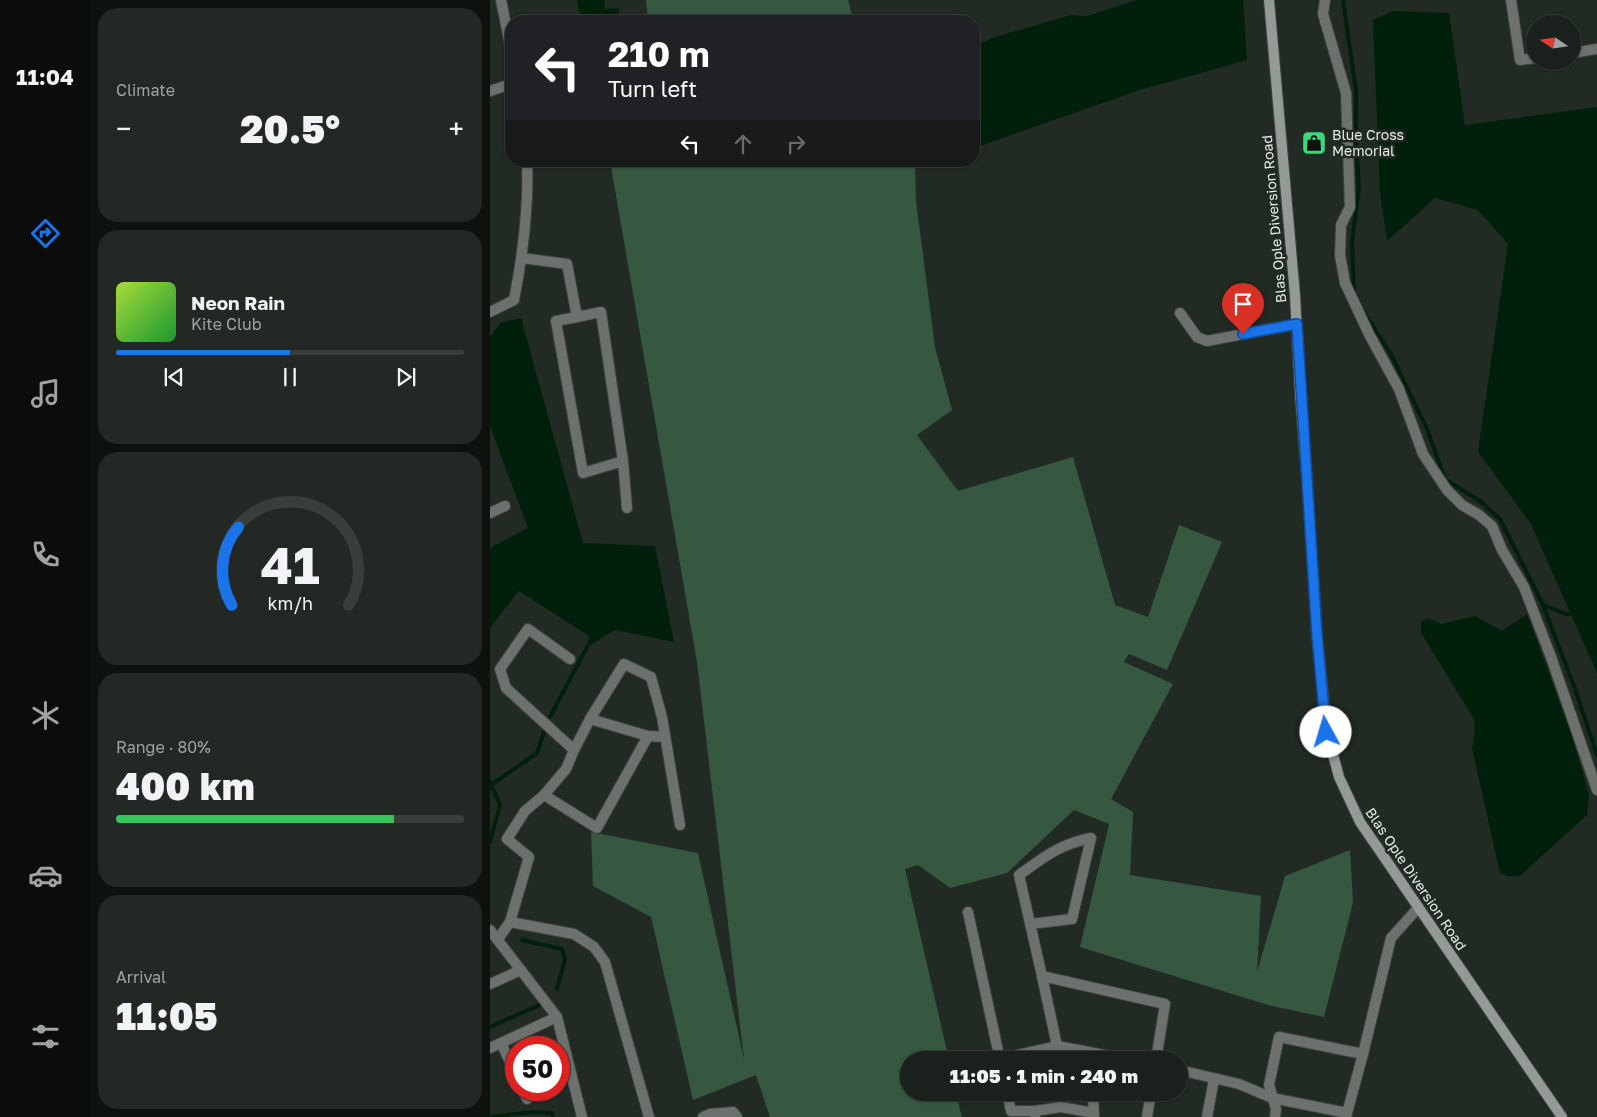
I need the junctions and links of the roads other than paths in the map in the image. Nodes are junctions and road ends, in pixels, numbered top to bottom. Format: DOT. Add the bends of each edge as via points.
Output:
graph roads {
  1 [pos="501,0"];
  2 [pos="1269,0"];
  3 [pos="1326,0"];
  4 [pos="1512,0"];
  5 [pos="505,20"];
  6 [pos="1597,49"];
  7 [pos="1581,52"];
  8 [pos="1526,59"];
  9 [pos="505,86"];
  10 [pos="490,91"];
  11 [pos="527,167"];
  12 [pos="522,258"];
  13 [pos="490,312"];
  14 [pos="1180,313"];
  15 [pos="577,317"];
  16 [pos="1297,324"];
  17 [pos="623,461"];
  18 [pos="505,506"];
  19 [pos="627,508"];
  20 [pos="490,513"];
  21 [pos="570,660"];
  22 [pos="590,719"];
  23 [pos="648,736"];
  24 [pos="665,737"];
  25 [pos="574,750"];
  26 [pos="1597,790"];
  27 [pos="544,795"];
  28 [pos="680,825"];
  29 [pos="1418,908"];
  30 [pos="968,912"];
  31 [pos="510,922"];
  32 [pos="1030,924"];
  33 [pos="490,930"];
  34 [pos="498,939"];
  35 [pos="522,970"];
  36 [pos="1042,976"];
  37 [pos="490,984"];
  38 [pos="557,1017"];
  39 [pos="501,1043"];
  40 [pos="1057,1046"];
  41 [pos="490,1048"];
  42 [pos="998,1051"];
  43 [pos="1037,1051"];
  44 [pos="1075,1051"];
  45 [pos="1157,1051"];
  46 [pos="505,1052"];
  47 [pos="1363,1054"];
  48 [pos="1188,1072"];
  49 [pos="1214,1079"];
  50 [pos="1272,1098"];
  51 [pos="1009,1101"];
  52 [pos="1093,1101"];
  53 [pos="1150,1101"];
  54 [pos="1035,1114"];
  55 [pos="1094,1115"];
  56 [pos="1347,1115"];
  57 [pos="582,1117"];
  58 [pos="649,1117"];
  59 [pos="703,1117"];
  60 [pos="737,1117"];
  61 [pos="1147,1117"];
  62 [pos="1207,1117"];
  63 [pos="1275,1117"];
  64 [pos="1562,1117"];
  1 -- 5 [label="street"];
  2 -- 16 [label="main road, Blas Ople Diversion Road"];
  3 -- 26 [label="street" via="1323,14 1346,93 1350,207 1341,225 1340,255 1345,283 1399,389 1423,454 1447,490 1492,526 1524,587"];
  4 -- 8 [label="street" via="1520,60"];
  6 -- 7 [label="street"];
  9 -- 10 [label="street"];
  11 -- 12 [label="street"];
  12 -- 13 [label="street" via="514,300"];
  12 -- 15 [label="street" via="567,264"];
  14 -- 16 [label="street" via="1197,337 1207,341"];
  15 -- 17 [label="street" via="601,312"];
  15 -- 17 [label="street" via="556,321 583,473"];
  16 -- 29 [label="main road, Blas Ople Diversion Road" via="1326,732 1339,777 1360,822"];
  17 -- 19 [label="street"];
  18 -- 20 [label="street"];
  21 -- 25 [label="street" via="528,629 500,669 506,688"];
  22 -- 23 [label="street"];
  22 -- 24 [label="street" via="624,664 651,678"];
  22 -- 25 [label="street"];
  23 -- 24 [label="street"];
  23 -- 27 [label="street" via="597,828"];
  24 -- 28 [label="street"];
  25 -- 27 [label="street" via="566,769"];
  27 -- 31 [label="street" via="525,811 507,839 529,857"];
  29 -- 47 [label="street" via="1391,938"];
  29 -- 64 [label="main road, Blas Ople Diversion Road"];
  30 -- 42 [label="street"];
  31 -- 34 [label="street"];
  31 -- 58 [label="street" via="574,934 594,947 605,962"];
  32 -- 32 [label="street" via="1019,875 1050,853 1072,842 1091,838 1072,919"];
  32 -- 36 [label="street"];
  33 -- 34 [label="street"];
  34 -- 35 [label="street"];
  35 -- 37 [label="street"];
  35 -- 38 [label="street"];
  36 -- 40 [label="street"];
  36 -- 45 [label="street" via="1165,1004"];
  38 -- 39 [label="street"];
  38 -- 57 [label="street"];
  39 -- 41 [label="street"];
  39 -- 46 [label="street"];
  40 -- 43 [label="street"];
  40 -- 44 [label="street"];
  47 -- 50 [label="street" via="1278,1037 1269,1085"];
  47 -- 56 [label="street"];
  48 -- 49 [label="street"];
  49 -- 50 [label="street" via="1238,1084"];
  49 -- 62 [label="street"];
  50 -- 56 [label="street"];
  50 -- 63 [label="street"];
  51 -- 54 [label="street" via="1011,1111"];
  52 -- 55 [label="street"];
  53 -- 61 [label="street"];
  54 -- 55 [label="street" via="1061,1107"];
  59 -- 60 [label="street" via="733,1112"];
}
